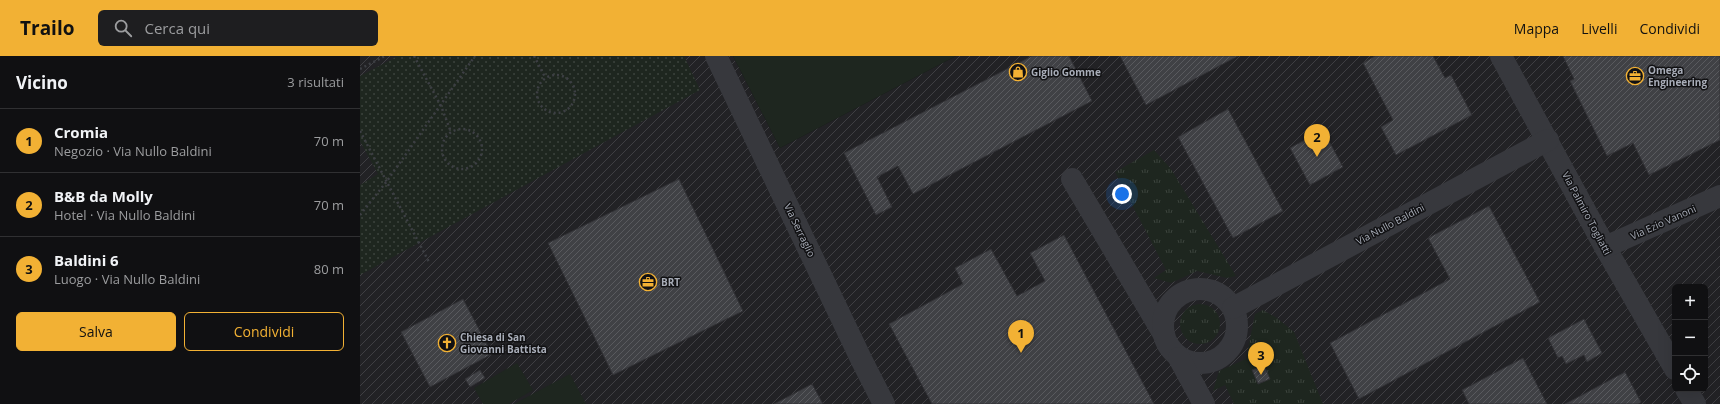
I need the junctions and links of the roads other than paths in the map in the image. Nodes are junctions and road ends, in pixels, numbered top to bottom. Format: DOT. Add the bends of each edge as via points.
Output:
graph roads {
  1 [pos="716,56"];
  2 [pos="1501,56"];
  3 [pos="1548,140"];
  4 [pos="1072,179"];
  5 [pos="1720,196"];
  6 [pos="1605,248"];
  7 [pos="1233,308"];
  8 [pos="1163,333"];
  9 [pos="1179,358"];
  10 [pos="1672,364"];
  11 [pos="1688,392"];
  12 [pos="884,404"];
  13 [pos="1204,404"];
  14 [pos="1695,404"];
  1 -- 12 [label="street, Via Serraglio"];
  2 -- 3 [label="street, Via Palmiro Togliatti"];
  3 -- 6 [label="street, Via Palmiro Togliatti"];
  3 -- 7 [label="street, Via Nullo Baldini"];
  4 -- 8 [label="street"];
  5 -- 6 [label="street, Via Ezio Vanoni"];
  6 -- 10 [label="street, Via Palmiro Togliatti"];
  7 -- 8 [label="street" via="1226,298 1216,292 1205,288 1193,289 1182,293 1169,305 1163,321"];
  7 -- 9 [label="street" via="1237,332 1233,344 1225,354 1203,364"];
  8 -- 9 [label="street" via="1166,342"];
  9 -- 13 [label="street"];
  11 -- 14 [label="street"];
}
